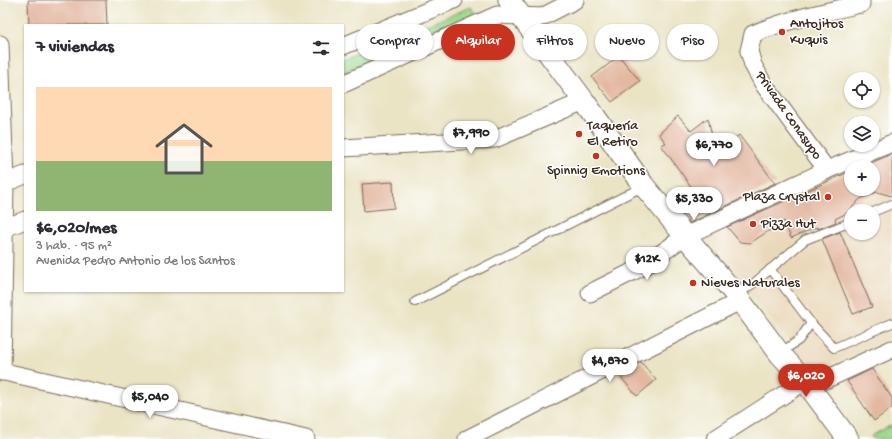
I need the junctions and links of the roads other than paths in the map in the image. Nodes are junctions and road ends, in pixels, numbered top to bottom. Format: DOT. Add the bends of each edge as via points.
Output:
graph roads {
  1 [pos="454,0"];
  2 [pos="508,0"];
  3 [pos="575,0"];
  4 [pos="861,0"];
  5 [pos="522,16"];
  6 [pos="0,44"];
  7 [pos="344,46"];
  8 [pos="344,84"];
  9 [pos="1,99"];
  10 [pos="584,101"];
  11 [pos="892,143"];
  12 [pos="344,148"];
  13 [pos="827,170"];
  14 [pos="24,175"];
  15 [pos="3,184"];
  16 [pos="644,186"];
  17 [pos="892,204"];
  18 [pos="880,209"];
  19 [pos="24,220"];
  20 [pos="844,225"];
  21 [pos="2,229"];
  22 [pos="685,236"];
  23 [pos="770,269"];
  24 [pos="590,293"];
  25 [pos="738,298"];
  26 [pos="414,302"];
  27 [pos="811,323"];
  28 [pos="892,323"];
  29 [pos="892,349"];
  30 [pos="780,354"];
  31 [pos="1,372"];
  32 [pos="805,382"];
  33 [pos="306,439"];
  34 [pos="467,439"];
  35 [pos="715,439"];
  36 [pos="848,439"];
  1 -- 7 [label="street"];
  2 -- 5 [label="street"];
  3 -- 5 [label="street" via="542,17"];
  4 -- 13 [label="street, Privada Conasupo" via="861,4 798,18 753,34 749,51 764,85"];
  5 -- 8 [label="street" via="497,15"];
  5 -- 10 [label="street"];
  6 -- 9 [label="street"];
  9 -- 15 [label="street"];
  10 -- 12 [label="street" via="495,139"];
  10 -- 16 [label="street"];
  11 -- 13 [label="street"];
  13 -- 22 [label="street"];
  14 -- 15 [label="street"];
  15 -- 21 [label="street"];
  16 -- 22 [label="street"];
  16 -- 26 [label="lane"];
  17 -- 18 [label="lane"];
  19 -- 21 [label="street"];
  20 -- 23 [label="lane" via="805,240"];
  21 -- 31 [label="street"];
  22 -- 24 [label="street" via="644,266"];
  22 -- 25 [label="street"];
  23 -- 25 [label="lane"];
  23 -- 27 [label="lane"];
  25 -- 30 [label="street"];
  25 -- 34 [label="street"];
  27 -- 28 [label="lane" via="834,348"];
  27 -- 30 [label="lane" via="799,340"];
  29 -- 32 [label="street" via="827,378"];
  30 -- 32 [label="street"];
  31 -- 33 [label="street"];
  32 -- 35 [label="street"];
  32 -- 36 [label="street"];
}
